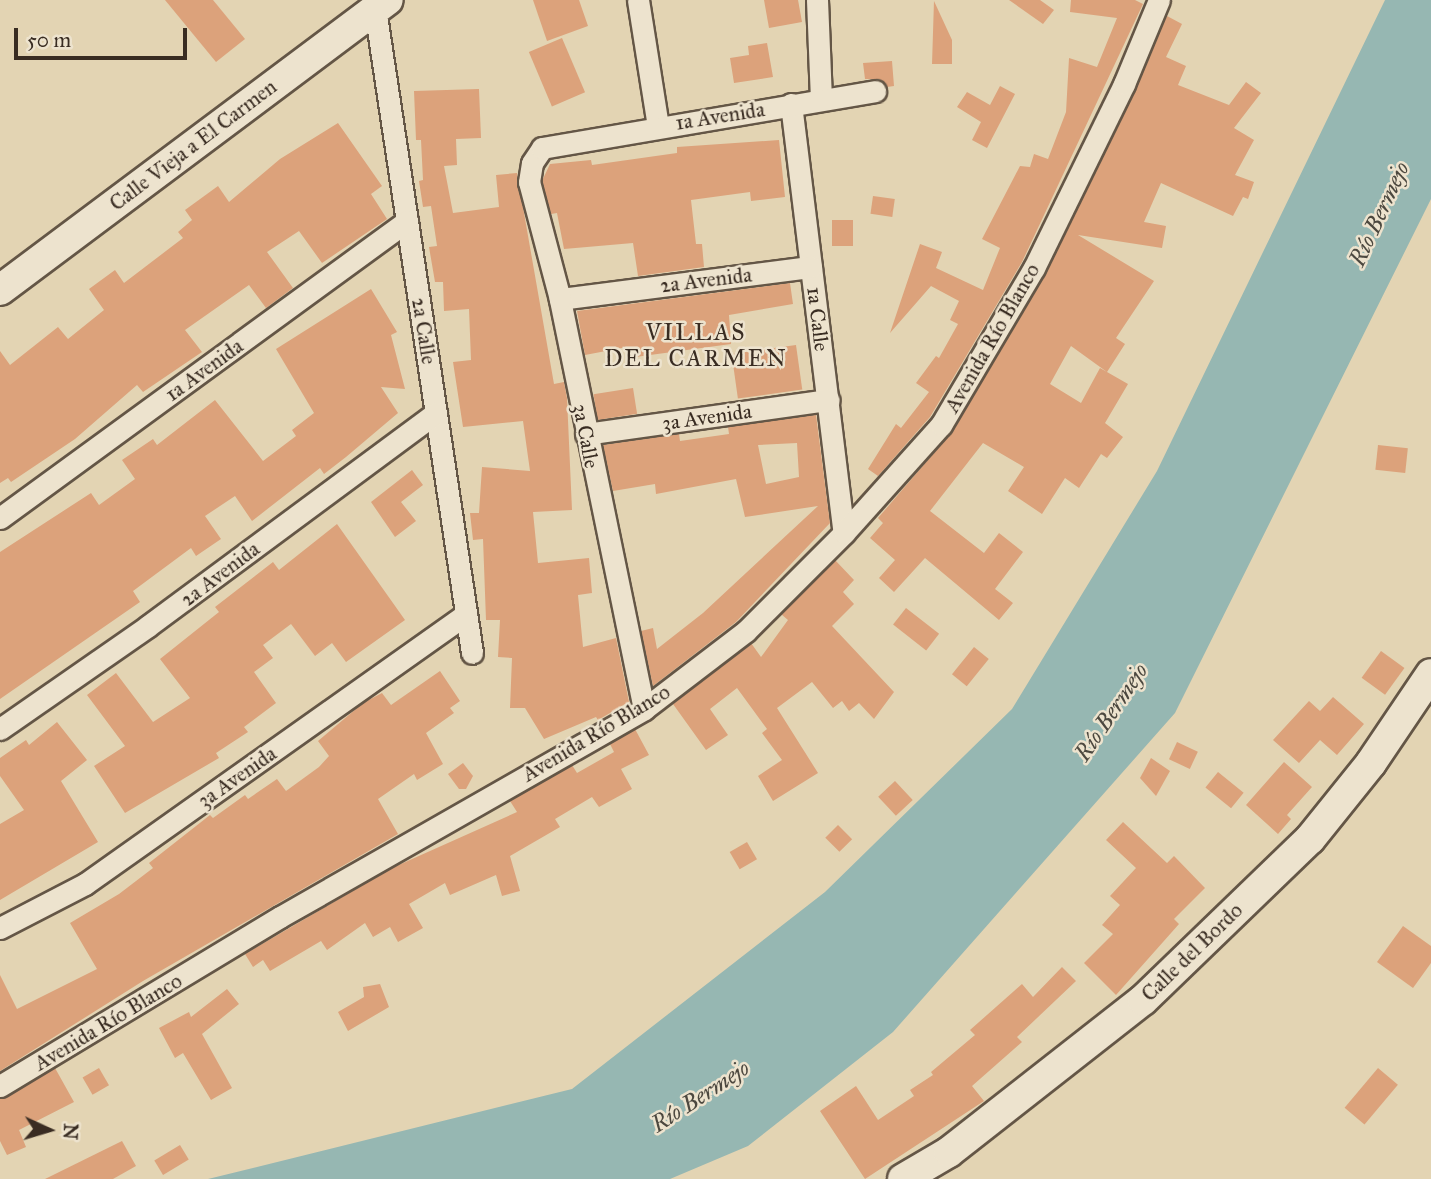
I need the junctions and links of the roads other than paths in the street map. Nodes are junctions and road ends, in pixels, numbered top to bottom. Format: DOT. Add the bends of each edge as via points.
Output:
graph roads {
  1 [pos="638,0"];
  2 [pos="817,0"];
  3 [pos="1159,0"];
  4 [pos="382,5"];
  5 [pos="875,90"];
  6 [pos="821,99"];
  7 [pos="791,104"];
  8 [pos="658,126"];
  9 [pos="532,163"];
  10 [pos="407,221"];
  11 [pos="811,267"];
  12 [pos="0,290"];
  13 [pos="560,299"];
  14 [pos="829,400"];
  15 [pos="436,413"];
  16 [pos="586,434"];
  17 [pos="0,518"];
  18 [pos="844,533"];
  19 [pos="466,614"];
  20 [pos="472,653"];
  21 [pos="1431,674"];
  22 [pos="644,709"];
  23 [pos="0,729"];
  24 [pos="0,928"];
  25 [pos="0,1086"];
  26 [pos="903,1179"];
  1 -- 8 [label="street"];
  2 -- 6 [label="street"];
  3 -- 18 [label="street, Avenida Río Blanco" via="1034,268 991,341 941,425"];
  4 -- 10 [label="street, 2a Calle"];
  4 -- 12 [label="street, Calle Vieja a El Carmen"];
  5 -- 6 [label="street, 1a Avenida"];
  6 -- 7 [label="street, 1a Avenida"];
  7 -- 8 [label="street, 1a Avenida"];
  7 -- 11 [label="street, 1a Calle"];
  8 -- 9 [label="street, 1a Avenida" via="542,148"];
  9 -- 13 [label="street, 3a Calle" via="529,183"];
  10 -- 15 [label="street, 2a Calle"];
  10 -- 17 [label="street, 1a Avenida"];
  11 -- 13 [label="street, 2a Avenida"];
  11 -- 14 [label="street, 1a Calle"];
  13 -- 16 [label="street, 3a Calle"];
  14 -- 16 [label="street, 3a Avenida"];
  14 -- 18 [label="street, 1a Calle"];
  15 -- 19 [label="street, 2a Calle"];
  15 -- 23 [label="street, 2a Avenida"];
  16 -- 22 [label="street, 3a Calle"];
  18 -- 22 [label="street, Avenida Río Blanco" via="746,631"];
  19 -- 20 [label="street, 2a Calle"];
  19 -- 24 [label="street, 3a Avenida" via="85,884"];
  21 -- 26 [label="street, Calle del Bordo" via="1371,763 1310,839 1153,990 949,1152"];
  22 -- 25 [label="street, Avenida Río Blanco" via="281,917"];
}
